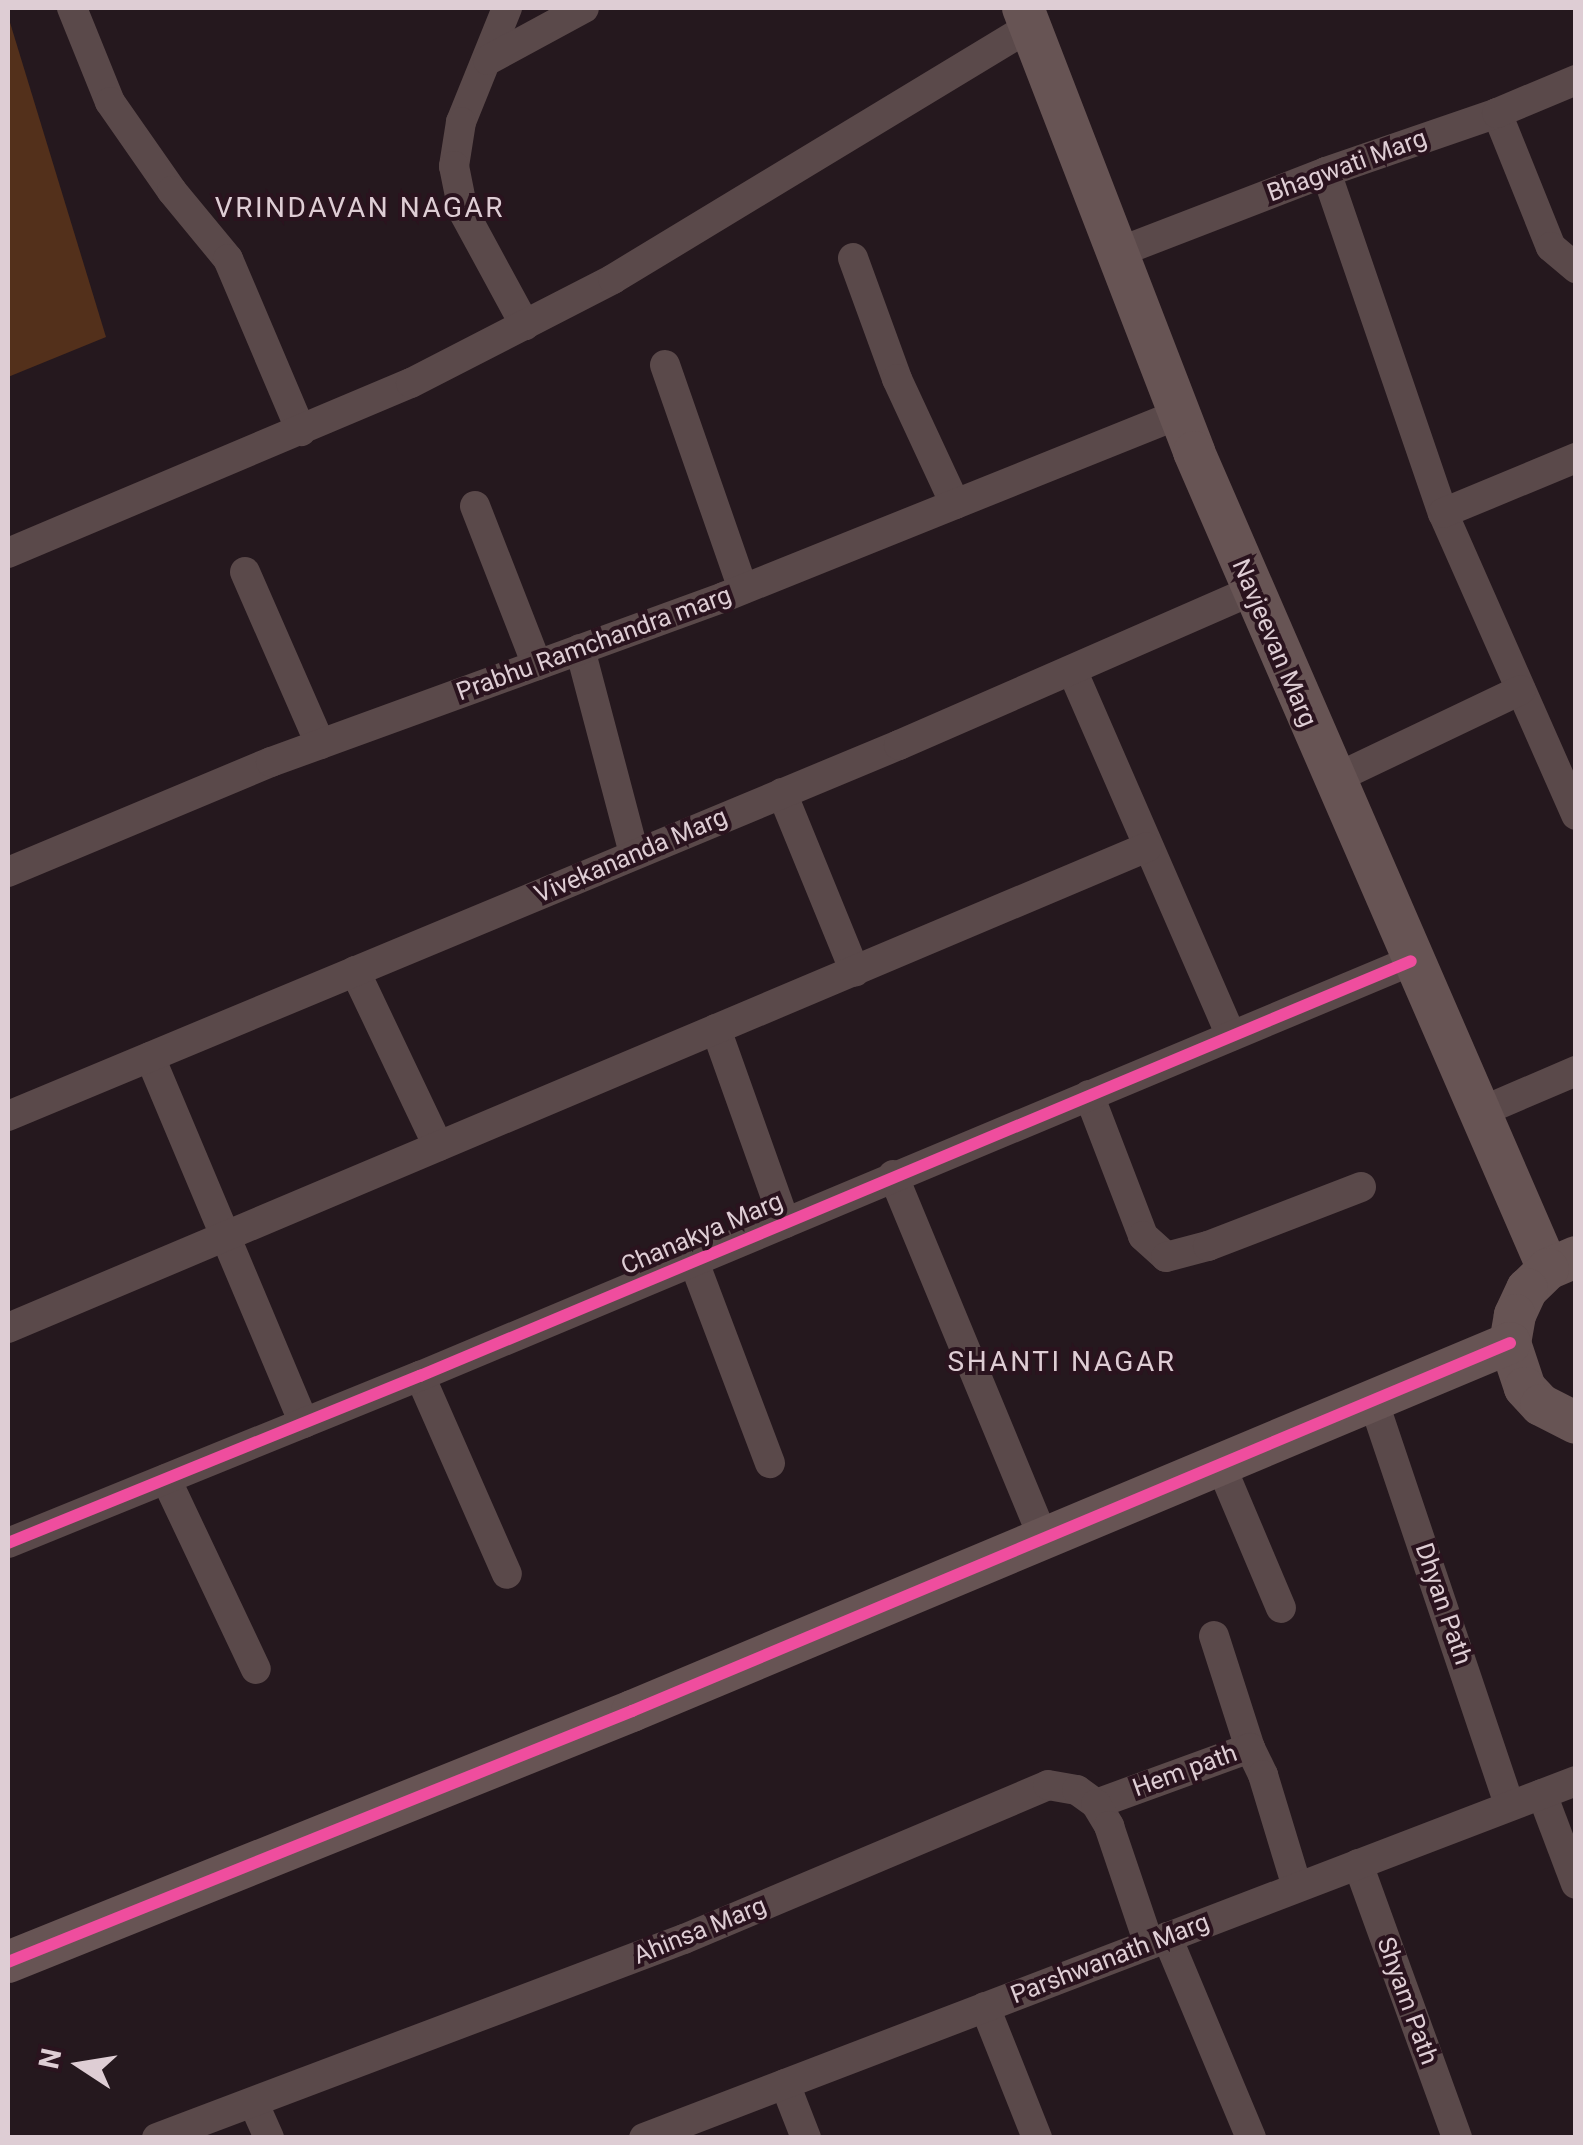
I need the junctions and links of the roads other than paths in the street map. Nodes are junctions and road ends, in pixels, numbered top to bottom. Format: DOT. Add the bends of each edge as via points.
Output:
graph roads {
  1 [pos="72,8"];
  2 [pos="508,8"];
  3 [pos="584,8"];
  4 [pos="1026,17"];
  5 [pos="488,60"];
  6 [pos="1576,80"];
  7 [pos="1497,114"];
  8 [pos="1326,172"];
  9 [pos="1119,252"];
  10 [pos="853,258"];
  11 [pos="1576,268"];
  12 [pos="525,325"];
  13 [pos="665,365"];
  14 [pos="1179,414"];
  15 [pos="301,431"];
  16 [pos="1576,458"];
  17 [pos="955,504"];
  18 [pos="475,506"];
  19 [pos="1443,513"];
  20 [pos="8,554"];
  21 [pos="245,572"];
  22 [pos="743,589"];
  23 [pos="1252,591"];
  24 [pos="580,650"];
  25 [pos="537,665"];
  26 [pos="1072,670"];
  27 [pos="1521,690"];
  28 [pos="320,744"];
  29 [pos="1332,780"];
  30 [pos="782,793"];
  31 [pos="1576,815"];
  32 [pos="1147,847"];
  33 [pos="634,854"];
  34 [pos="8,872"];
  35 [pos="1411,960"];
  36 [pos="354,971"];
  37 [pos="854,972"];
  38 [pos="716,1029"];
  39 [pos="1231,1036"];
  40 [pos="150,1057"];
  41 [pos="1576,1071"];
  42 [pos="1089,1095"];
  43 [pos="1478,1113"];
  44 [pos="8,1116"];
  45 [pos="438,1146"];
  46 [pos="893,1176"];
  47 [pos="1361,1187"];
  48 [pos="785,1222"];
  49 [pos="226,1236"];
  50 [pos="694,1262"];
  51 [pos="1562,1263"];
  52 [pos="8,1328"];
  53 [pos="1510,1343"];
  54 [pos="420,1376"];
  55 [pos="1374,1402"];
  56 [pos="304,1423"];
  57 [pos="1576,1423"];
  58 [pos="770,1463"];
  59 [pos="1221,1466"];
  60 [pos="166,1478"];
  61 [pos="1044,1540"];
  62 [pos="8,1543"];
  63 [pos="507,1574"];
  64 [pos="1282,1608"];
  65 [pos="1214,1636"];
  66 [pos="256,1669"];
  67 [pos="1250,1748"];
  68 [pos="1576,1781"];
  69 [pos="1542,1794"];
  70 [pos="1096,1804"];
  71 [pos="1510,1806"];
  72 [pos="1358,1864"];
  73 [pos="1576,1884"];
  74 [pos="1297,1887"];
  75 [pos="1158,1940"];
  76 [pos="8,1962"];
  77 [pos="986,2008"];
  78 [pos="785,2084"];
  79 [pos="254,2104"];
  80 [pos="157,2138"];
  81 [pos="270,2138"];
  82 [pos="644,2138"];
  83 [pos="806,2138"];
  84 [pos="1037,2138"];
  85 [pos="1250,2138"];
  86 [pos="1457,2138"];
  1 -- 15 [label="street" via="110,102 228,259"];
  2 -- 5 [label="street"];
  3 -- 5 [label="street"];
  4 -- 9 [label="street, Navjeevan Marg"];
  4 -- 12 [label="street" via="613,279"];
  5 -- 12 [label="street" via="461,122 454,166 463,211"];
  6 -- 7 [label="street, Bhagwati Marg"];
  7 -- 8 [label="street, Bhagwati Marg"];
  7 -- 11 [label="street" via="1551,247"];
  8 -- 9 [label="street, Bhagwati Marg"];
  8 -- 19 [label="street"];
  9 -- 14 [label="street, Navjeevan Marg"];
  10 -- 17 [label="street" via="897,379"];
  12 -- 15 [label="street"];
  13 -- 22 [label="street"];
  14 -- 17 [label="street, Prabhu Ramchandra marg"];
  14 -- 23 [label="street, Navjeevan Marg"];
  15 -- 20 [label="street"];
  16 -- 19 [label="street"];
  17 -- 22 [label="street, Prabhu Ramchandra marg"];
  18 -- 25 [label="street"];
  19 -- 27 [label="street"];
  21 -- 28 [label="street"];
  22 -- 24 [label="street, Prabhu Ramchandra marg"];
  23 -- 26 [label="street, Vivekananda Marg"];
  23 -- 29 [label="street, Navjeevan Marg"];
  24 -- 25 [label="street, Prabhu Ramchandra marg"];
  24 -- 33 [label="street"];
  25 -- 28 [label="street, Prabhu Ramchandra marg"];
  26 -- 30 [label="street, Vivekananda Marg"];
  26 -- 32 [label="street"];
  27 -- 29 [label="street"];
  27 -- 31 [label="street"];
  28 -- 34 [label="street, Prabhu Ramchandra marg"];
  29 -- 35 [label="street, Navjeevan Marg"];
  30 -- 33 [label="street, Vivekananda Marg"];
  30 -- 37 [label="street"];
  32 -- 37 [label="street"];
  32 -- 39 [label="street"];
  33 -- 36 [label="street, Vivekananda Marg"];
  35 -- 39 [label="street, Chanakya Marg"];
  35 -- 43 [label="street, Navjeevan Marg"];
  36 -- 40 [label="street, Vivekananda Marg"];
  36 -- 45 [label="street"];
  37 -- 38 [label="street"];
  38 -- 45 [label="street"];
  38 -- 48 [label="street"];
  39 -- 42 [label="street, Chanakya Marg"];
  40 -- 44 [label="street, Vivekananda Marg"];
  40 -- 49 [label="street"];
  41 -- 43 [label="street"];
  42 -- 46 [label="street, Chanakya Marg"];
  42 -- 47 [label="street" via="1143,1236 1166,1257"];
  43 -- 51 [label="street, Navjeevan Marg"];
  45 -- 49 [label="street"];
  46 -- 48 [label="street, Chanakya Marg"];
  46 -- 61 [label="street"];
  48 -- 50 [label="street, Chanakya Marg"];
  49 -- 52 [label="street"];
  49 -- 56 [label="street"];
  50 -- 54 [label="street, Chanakya Marg"];
  50 -- 58 [label="street"];
  51 -- 53 [label="street" via="1527,1289"];
  53 -- 55 [label="street"];
  53 -- 57 [label="street" via="1525,1388 1541,1406"];
  54 -- 56 [label="street, Chanakya Marg"];
  54 -- 63 [label="street"];
  55 -- 59 [label="street"];
  55 -- 71 [label="street, Dhyan Path"];
  56 -- 60 [label="street, Chanakya Marg"];
  59 -- 61 [label="street"];
  59 -- 64 [label="street"];
  60 -- 62 [label="street, Chanakya Marg"];
  60 -- 66 [label="street"];
  61 -- 76 [label="street"];
  65 -- 67 [label="street"];
  67 -- 70 [label="street, Hem path"];
  67 -- 74 [label="street, Hem path"];
  68 -- 69 [label="street, Parshwanath Marg"];
  69 -- 71 [label="street, Parshwanath Marg"];
  69 -- 73 [label="street"];
  70 -- 75 [label="street"];
  70 -- 79 [label="street, Ahinsa Marg" via="1077,1790 1048,1785 684,1939"];
  71 -- 72 [label="street, Parshwanath Marg"];
  72 -- 74 [label="street, Parshwanath Marg"];
  72 -- 86 [label="street, Shyam Path"];
  74 -- 75 [label="street, Parshwanath Marg"];
  75 -- 77 [label="street, Parshwanath Marg"];
  75 -- 85 [label="street"];
  77 -- 78 [label="street, Parshwanath Marg"];
  77 -- 84 [label="street"];
  78 -- 82 [label="street, Parshwanath Marg"];
  78 -- 83 [label="street"];
  79 -- 80 [label="street, Ahinsa Marg"];
  79 -- 81 [label="street"];
}
